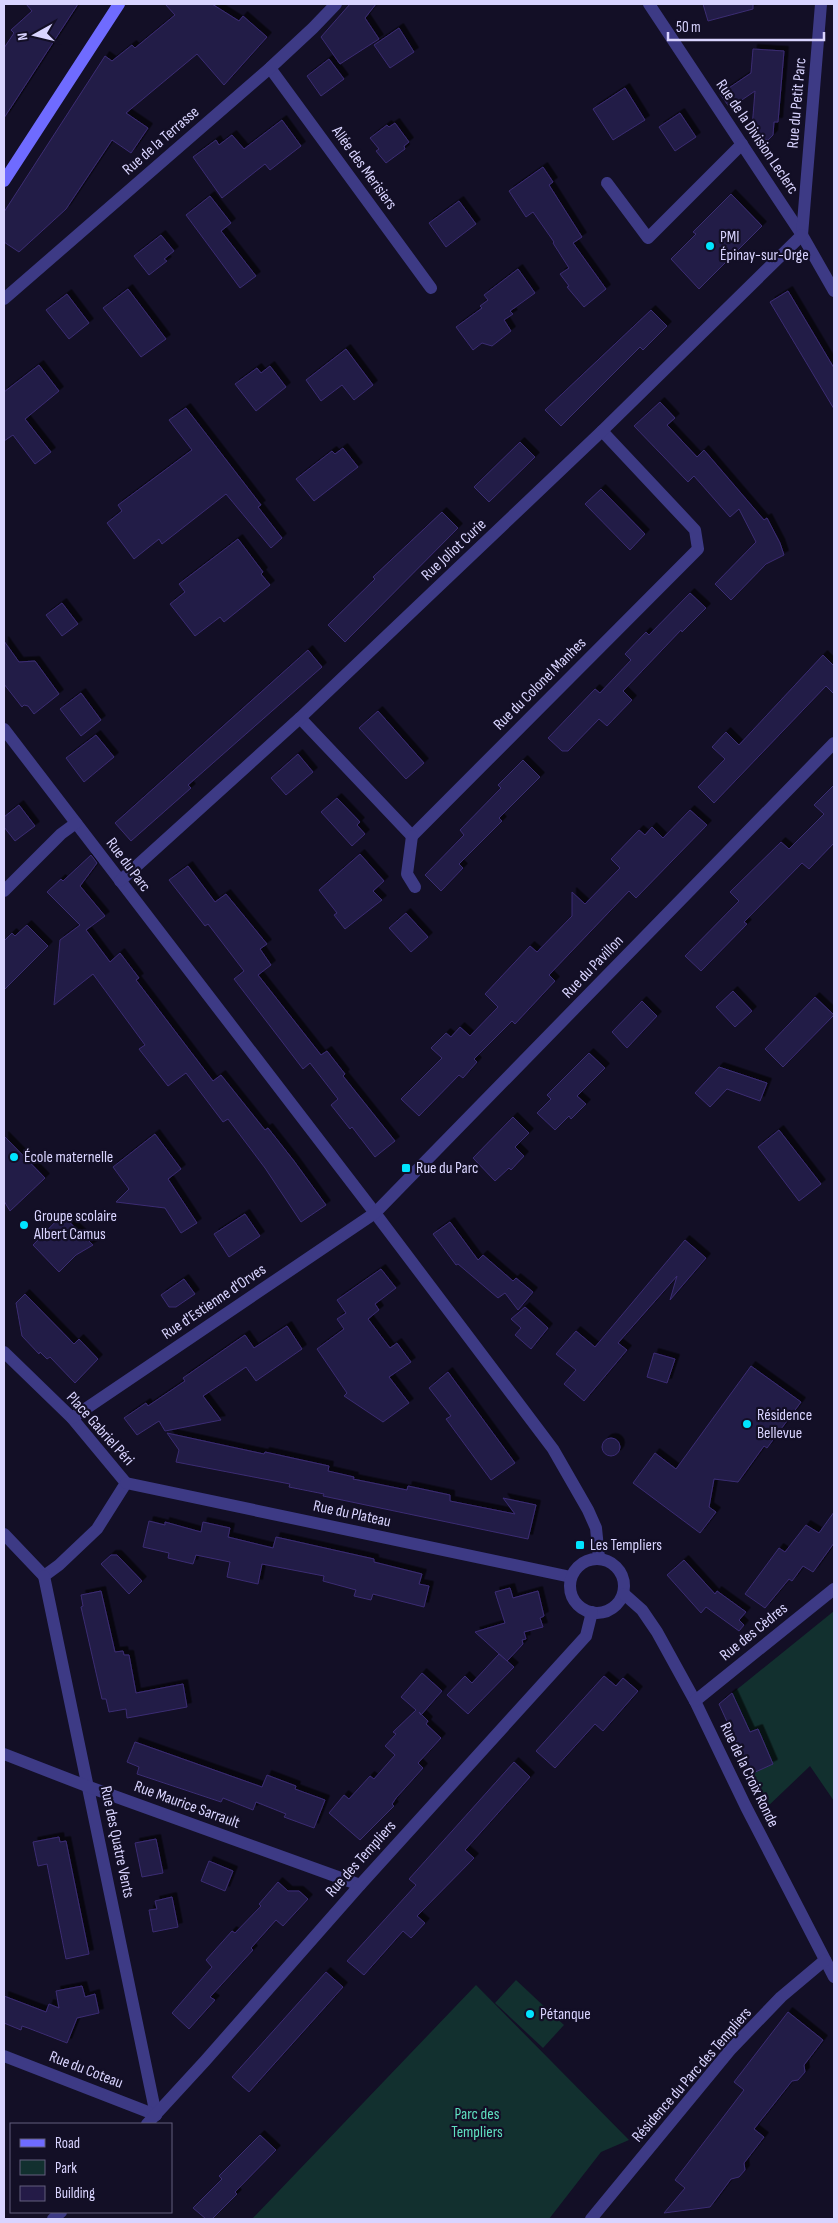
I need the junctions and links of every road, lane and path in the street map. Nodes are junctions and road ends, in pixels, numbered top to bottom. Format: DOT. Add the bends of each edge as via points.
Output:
graph roads {
  1 [pos="120,4"];
  2 [pos="336,4"];
  3 [pos="649,4"];
  4 [pos="821,4"];
  5 [pos="270,68"];
  6 [pos="742,144"];
  7 [pos="4,181"];
  8 [pos="607,183"];
  9 [pos="802,235"];
  10 [pos="431,288"];
  11 [pos="834,291"];
  12 [pos="4,299"];
  13 [pos="602,431"];
  14 [pos="300,718"];
  15 [pos="4,729"];
  16 [pos="834,743"];
  17 [pos="76,823"];
  18 [pos="412,836"];
  19 [pos="120,881"];
  20 [pos="415,887"];
  21 [pos="4,891"];
  22 [pos="375,1213"];
  23 [pos="4,1352"];
  24 [pos="72,1418"];
  25 [pos="126,1483"];
  26 [pos="4,1534"];
  27 [pos="599,1558"];
  28 [pos="44,1576"];
  29 [pos="571,1577"];
  30 [pos="834,1589"];
  31 [pos="624,1594"];
  32 [pos="592,1612"];
  33 [pos="695,1701"];
  34 [pos="4,1754"];
  35 [pos="89,1787"];
  36 [pos="360,1884"];
  37 [pos="825,1960"];
  38 [pos="834,1977"];
  39 [pos="4,2056"];
  40 [pos="156,2114"];
  41 [pos="148,2123"];
  42 [pos="591,2219"];
  1 -- 7 [label="main road"];
  2 -- 5 [label="street, Rue de la Terrasse"];
  3 -- 6 [label="street, Rue de la Division Leclerc"];
  4 -- 9 [label="street, Rue du Petit Parc"];
  5 -- 10 [label="street, Allée des Merisiers"];
  5 -- 12 [label="street, Rue de la Terrasse"];
  6 -- 8 [label="street" via="648,238"];
  6 -- 9 [label="street, Rue de la Division Leclerc"];
  9 -- 11 [label="street, Rue de la Division Leclerc"];
  9 -- 13 [label="street, Rue Joliot Curie"];
  13 -- 14 [label="street, Rue Joliot Curie"];
  13 -- 18 [label="street, Rue du Colonel Manhes" via="695,530 698,549"];
  14 -- 18 [label="street"];
  14 -- 19 [label="street, Rue Joliot Curie"];
  15 -- 17 [label="street, Rue du Parc"];
  16 -- 22 [label="street, Rue du Pavillon"];
  17 -- 19 [label="street, Rue du Parc"];
  17 -- 21 [label="street"];
  18 -- 20 [label="street" via="407,874"];
  19 -- 22 [label="street, Rue du Parc"];
  22 -- 24 [label="street, Rue d'Estienne d'Orves"];
  22 -- 27 [label="street, Rue du Parc" via="552,1449 596,1528"];
  23 -- 24 [label="street, Place Gabriel Péri"];
  24 -- 25 [label="street, Place Gabriel Péri"];
  25 -- 28 [label="street, Place Gabriel Péri" via="97,1528"];
  25 -- 29 [label="street, Rue du Plateau"];
  26 -- 28 [label="street"];
  27 -- 29 [label="street" via="582,1563"];
  27 -- 31 [label="street" via="620,1570 624,1578"];
  28 -- 35 [label="street, Rue des Quatre Vents"];
  29 -- 32 [label="street" via="572,1596 577,1604"];
  30 -- 33 [label="street, Rue des Cèdres"];
  31 -- 32 [label="street" via="614,1607 600,1613"];
  31 -- 33 [label="street, Rue de la Croix Ronde" via="642,1610 657,1632"];
  32 -- 36 [label="street, Rue des Templiers" via="586,1636"];
  33 -- 37 [label="street, Rue de la Croix Ronde"];
  34 -- 35 [label="street, Rue Maurice Sarrault"];
  35 -- 36 [label="street, Rue Maurice Sarrault"];
  35 -- 40 [label="street, Rue des Quatre Vents"];
  36 -- 40 [label="street, Rue des Templiers"];
  37 -- 38 [label="street, Rue de la Croix Ronde"];
  37 -- 42 [label="street, Résidence du Parc des Templiers" via="781,1997 732,2049"];
  39 -- 40 [label="street, Rue du Coteau"];
  40 -- 41 [label="street, Rue des Templiers"];
}
